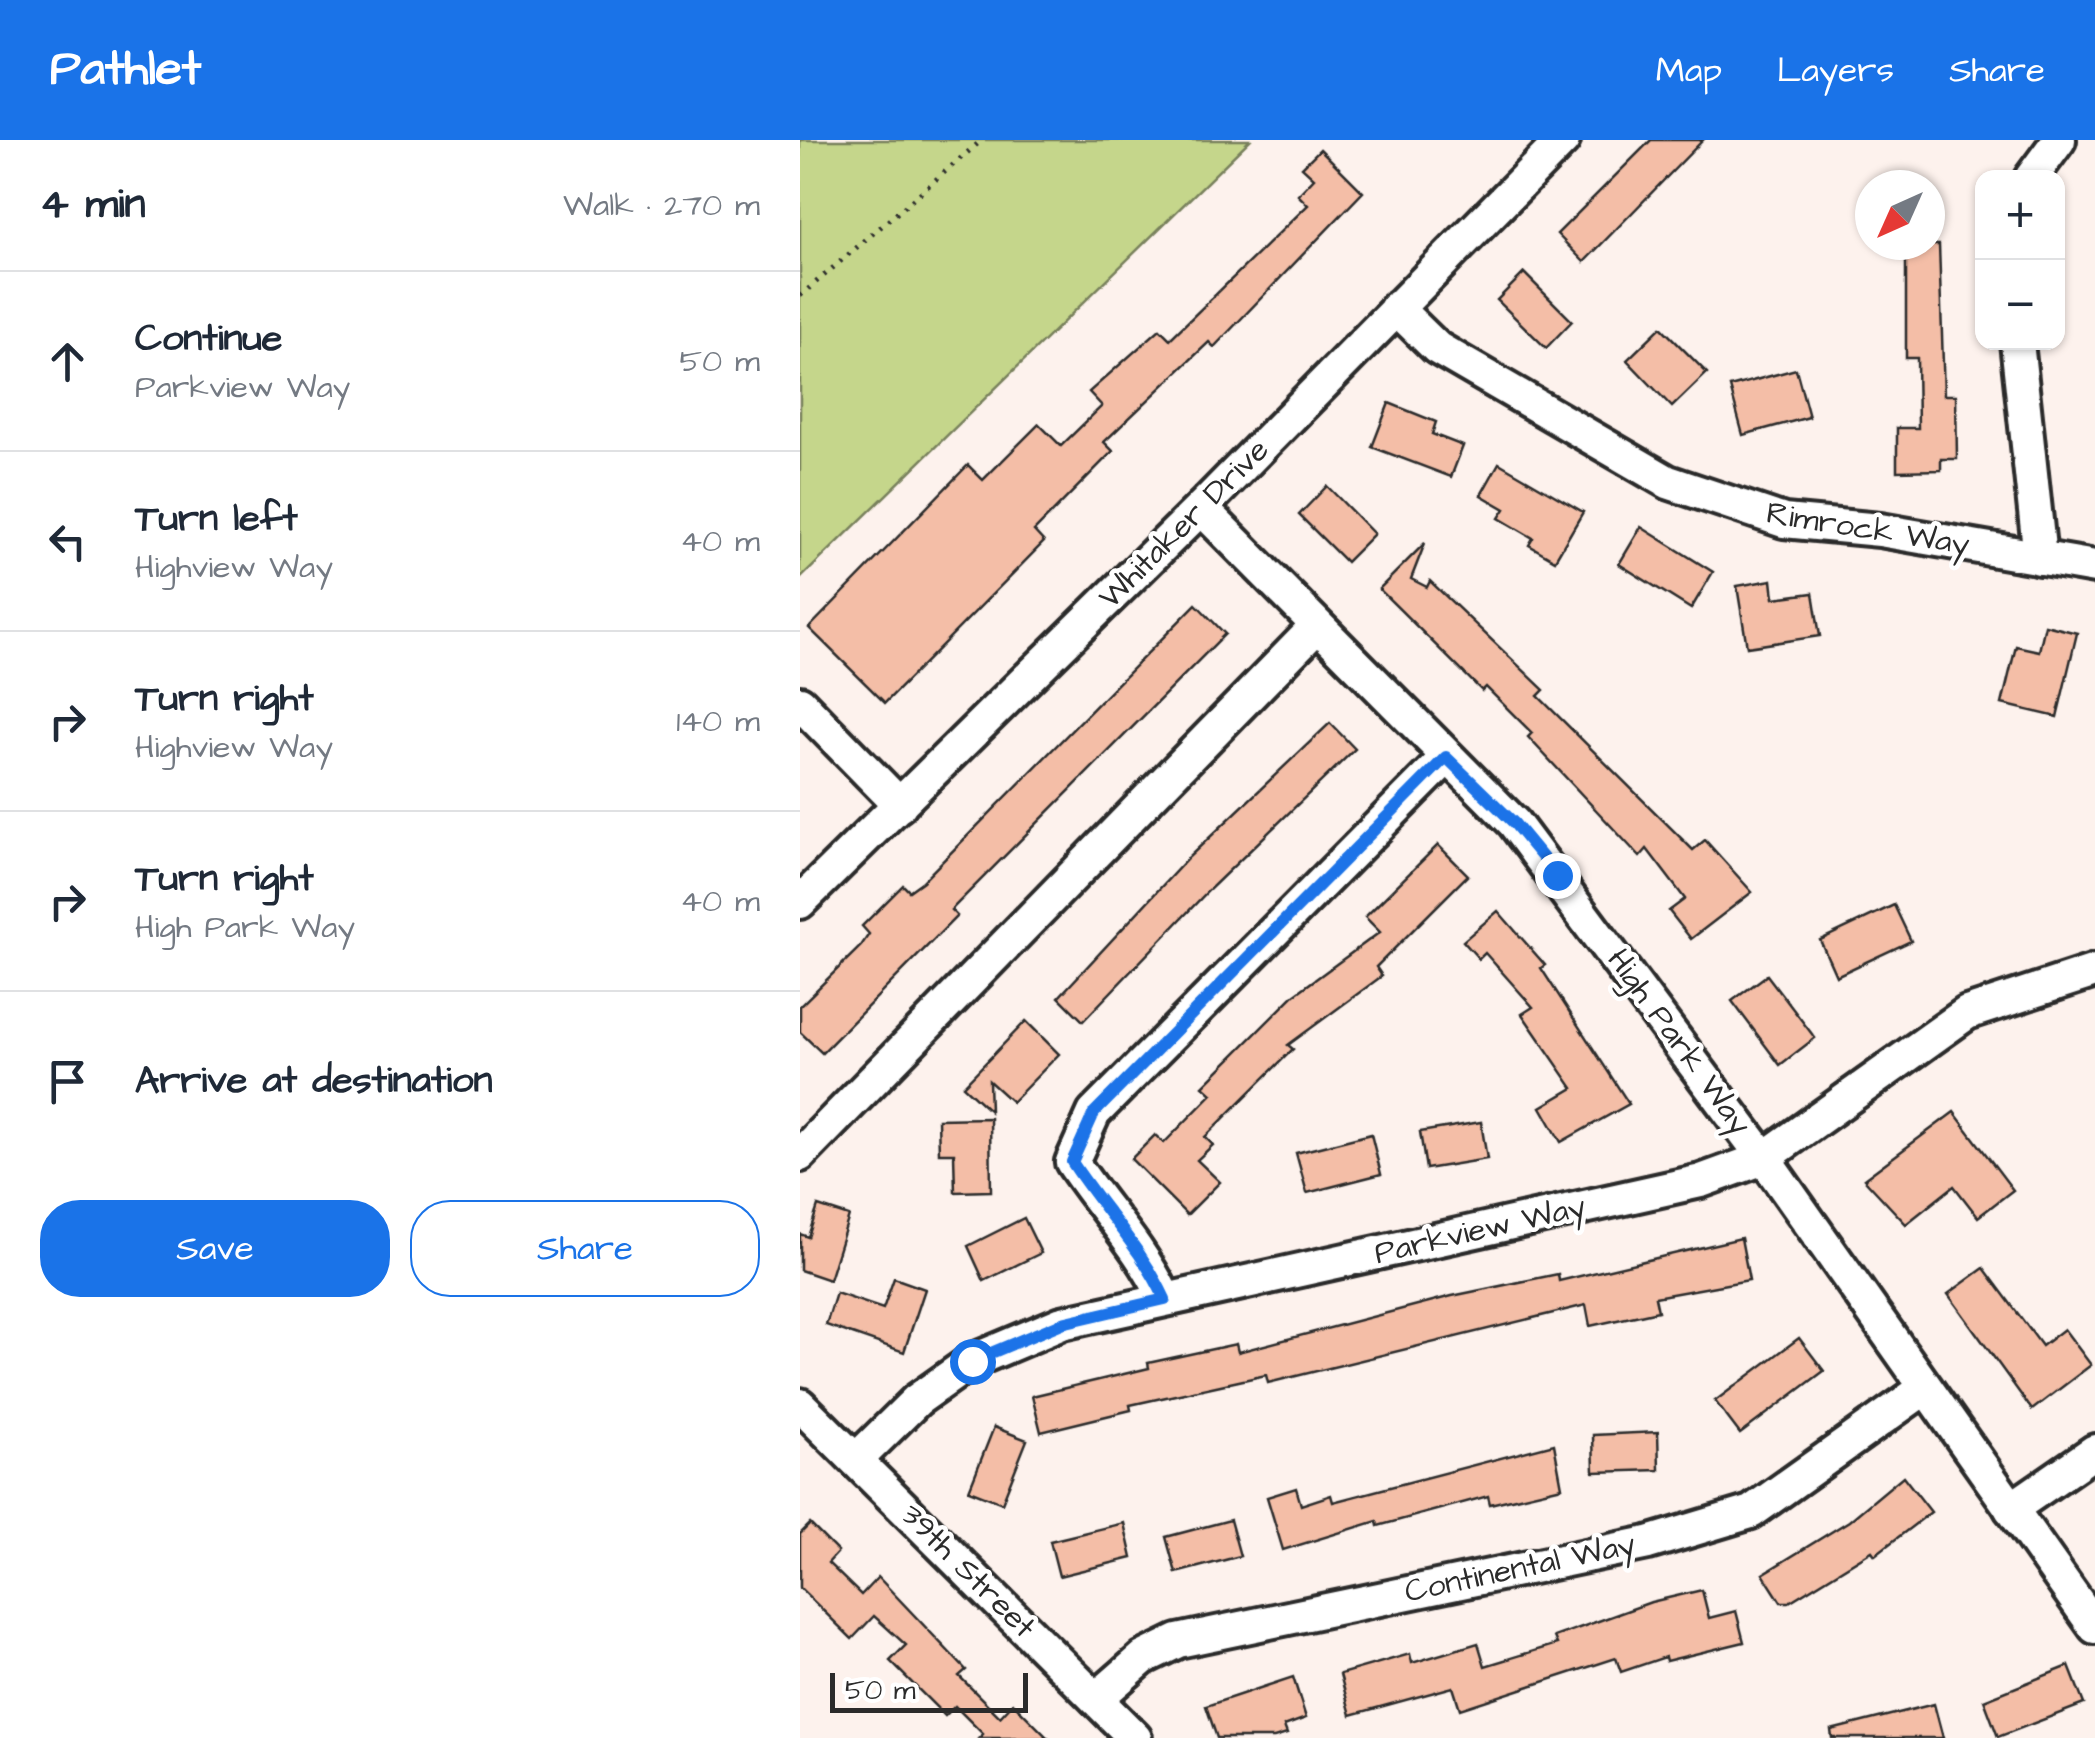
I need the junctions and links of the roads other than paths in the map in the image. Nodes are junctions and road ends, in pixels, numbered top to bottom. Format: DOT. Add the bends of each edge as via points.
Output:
graph roads {
  1 [pos="1562,140"];
  2 [pos="2059,140"];
  3 [pos="2037,170"];
  4 [pos="1396,308"];
  5 [pos="2018,350"];
  6 [pos="1201,508"];
  7 [pos="2040,558"];
  8 [pos="2095,567"];
  9 [pos="1317,626"];
  10 [pos="800,703"];
  11 [pos="1446,757"];
  12 [pos="900,805"];
  13 [pos="800,902"];
  14 [pos="2095,970"];
  15 [pos="800,1156"];
  16 [pos="1764,1158"];
  17 [pos="1165,1299"];
  18 [pos="1925,1388"];
  19 [pos="800,1406"];
  20 [pos="2095,1450"];
  21 [pos="856,1460"];
  22 [pos="2011,1509"];
  23 [pos="2095,1627"];
  24 [pos="1096,1699"];
  25 [pos="1135,1738"];
  1 -- 4 [label="street, Whitaker Drive"];
  2 -- 3 [label="street"];
  4 -- 6 [label="street, Whitaker Drive"];
  4 -- 7 [label="street, Rimrock Way" via="1437,348 1668,482 1784,521"];
  5 -- 7 [label="street"];
  6 -- 9 [label="street, High Park Way"];
  6 -- 12 [label="street, Whitaker Drive"];
  7 -- 8 [label="street, Rimrock Way"];
  9 -- 11 [label="street, High Park Way"];
  9 -- 15 [label="street"];
  10 -- 12 [label="street"];
  11 -- 16 [label="street, High Park Way" via="1557,875"];
  11 -- 17 [label="street" via="1094,1113 1072,1162 1132,1239"];
  12 -- 13 [label="street, Whitaker Drive"];
  14 -- 16 [label="street, Parkview Way" via="1967,1012"];
  16 -- 17 [label="street, Parkview Way" via="1701,1181"];
  16 -- 18 [label="street, High Park Way"];
  17 -- 21 [label="street, Parkview Way" via="1062,1323 972,1361 917,1400"];
  18 -- 22 [label="street, High Park Way"];
  18 -- 24 [label="street, Continental Way" via="1751,1512 1648,1543 1178,1641 1142,1658"];
  19 -- 21 [label="street, 39th Street"];
  20 -- 22 [label="street"];
  21 -- 24 [label="street, 39th Street"];
  22 -- 23 [label="street, High Park Way"];
  24 -- 25 [label="street, 39th Street"];
}
